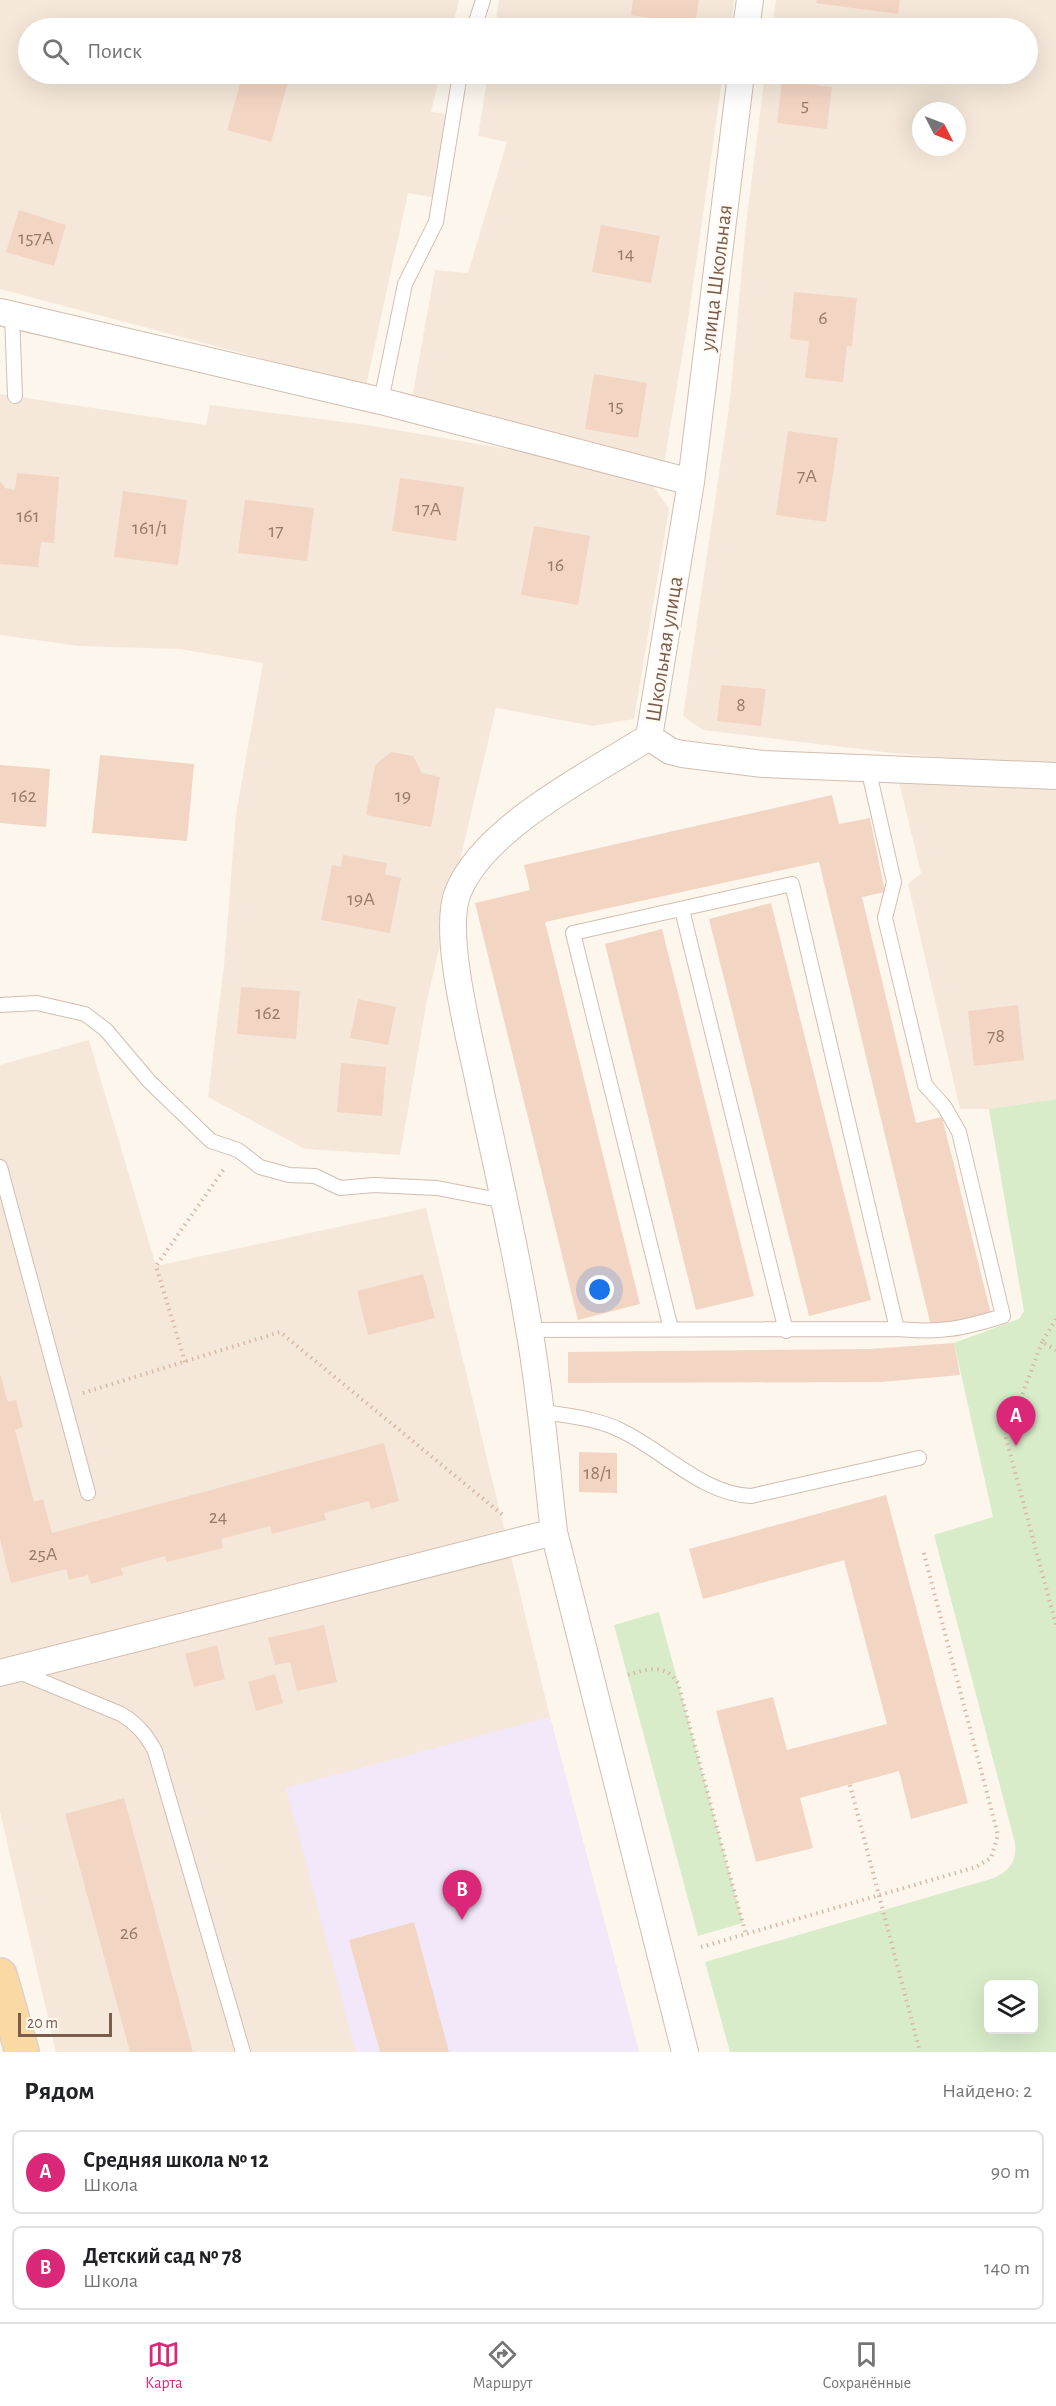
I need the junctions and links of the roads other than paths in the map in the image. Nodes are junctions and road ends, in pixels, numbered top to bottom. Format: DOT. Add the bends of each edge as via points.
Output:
graph roads {
  1 [pos="483,0"];
  2 [pos="750,0"];
  3 [pos="477,18"];
  4 [pos="747,18"];
  5 [pos="458,84"];
  6 [pos="740,84"];
  7 [pos="6,313"];
  8 [pos="15,396"];
  9 [pos="381,401"];
  10 [pos="691,482"];
  11 [pos="649,737"];
  12 [pos="868,768"];
  13 [pos="1056,776"];
  14 [pos="682,910"];
  15 [pos="0,1005"];
  16 [pos="0,1167"];
  17 [pos="504,1201"];
  18 [pos="671,1329"];
  19 [pos="897,1329"];
  20 [pos="530,1330"];
  21 [pos="786,1331"];
  22 [pos="539,1411"];
  23 [pos="920,1458"];
  24 [pos="88,1493"];
  25 [pos="542,1534"];
  26 [pos="6,1671"];
  27 [pos="0,1975"];
  28 [pos="22,2052"];
  29 [pos="243,2052"];
  30 [pos="685,2052"];
  1 -- 3 [label="lane"];
  2 -- 4 [label="street"];
  5 -- 9 [label="lane" via="436,222 405,284"];
  6 -- 10 [label="street, улица Школьная"];
  7 -- 8 [label="lane"];
  7 -- 9 [label="street"];
  9 -- 10 [label="street"];
  10 -- 11 [label="street, Школьная улица"];
  11 -- 12 [label="street, Школьная улица" via="670,751 693,756 763,764"];
  11 -- 17 [label="street" via="504,832 473,865 458,891 452,924 460,989"];
  12 -- 13 [label="street, Школьная улица"];
  12 -- 19 [label="lane" via="894,882 885,918 925,1085 949,1113 959,1132 1003,1316 959,1330"];
  14 -- 18 [label="lane" via="573,933"];
  14 -- 19 [label="lane" via="792,884"];
  14 -- 21 [label="lane"];
  15 -- 17 [label="lane" via="37,1003 85,1014 106,1030 149,1081 212,1142 238,1150 260,1167 289,1175 315,1176 340,1188 437,1188"];
  16 -- 24 [label="lane"];
  17 -- 20 [label="street"];
  18 -- 20 [label="lane"];
  18 -- 21 [label="lane"];
  19 -- 21 [label="lane"];
  20 -- 22 [label="street"];
  22 -- 23 [label="lane" via="618,1429 706,1482 737,1495 751,1496"];
  22 -- 25 [label="street"];
  25 -- 26 [label="street"];
  25 -- 30 [label="street"];
  26 -- 29 [label="lane" via="121,1714 147,1735 155,1751"];
  27 -- 28 [label="main road"];
}
